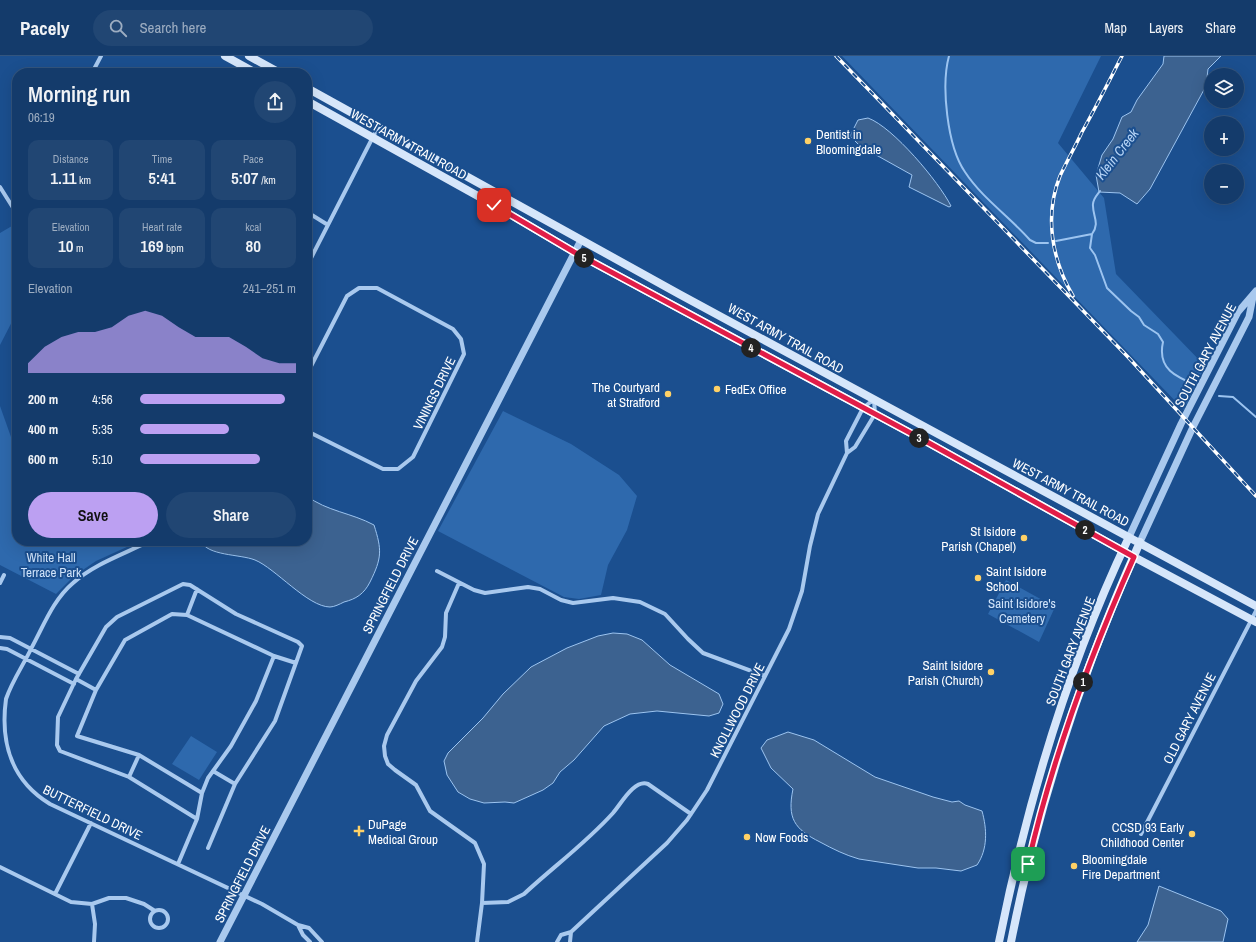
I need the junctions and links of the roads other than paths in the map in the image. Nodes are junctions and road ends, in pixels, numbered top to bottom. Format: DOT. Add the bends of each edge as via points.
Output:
graph roads {
  1 [pos="100,56"];
  2 [pos="225,56"];
  3 [pos="250,56"];
  4 [pos="244,66"];
  5 [pos="94,68"];
  6 [pos="247,68"];
  7 [pos="271,68"];
  8 [pos="312,91"];
  9 [pos="312,104"];
  10 [pos="378,127"];
  11 [pos="373,137"];
  12 [pos="0,187"];
  13 [pos="12,204"];
  14 [pos="312,215"];
  15 [pos="328,225"];
  16 [pos="580,240"];
  17 [pos="574,252"];
  18 [pos="312,256"];
  19 [pos="1255,296"];
  20 [pos="312,364"];
  21 [pos="874,400"];
  22 [pos="863,408"];
  23 [pos="875,414"];
  24 [pos="312,434"];
  25 [pos="847,453"];
  26 [pos="1129,537"];
  27 [pos="1140,542"];
  28 [pos="139,546"];
  29 [pos="1123,551"];
  30 [pos="1134,557"];
  31 [pos="437,571"];
  32 [pos="4,575"];
  33 [pos="0,583"];
  34 [pos="459,583"];
  35 [pos="197,589"];
  36 [pos="1256,606"];
  37 [pos="1256,611"];
  38 [pos="187,615"];
  39 [pos="1254,621"];
  40 [pos="0,637"];
  41 [pos="0,648"];
  42 [pos="31,650"];
  43 [pos="274,656"];
  44 [pos="26,659"];
  45 [pos="296,663"];
  46 [pos="79,674"];
  47 [pos="766,676"];
  48 [pos="76,679"];
  49 [pos="74,684"];
  50 [pos="96,690"];
  51 [pos="139,755"];
  52 [pos="213,771"];
  53 [pos="129,777"];
  54 [pos="235,784"];
  55 [pos="202,793"];
  56 [pos="691,814"];
  57 [pos="197,819"];
  58 [pos="91,823"];
  59 [pos="1141,834"];
  60 [pos="1021,844"];
  61 [pos="1032,847"];
  62 [pos="208,848"];
  63 [pos="178,864"];
  64 [pos="0,867"];
  65 [pos="55,894"];
  66 [pos="244,896"];
  67 [pos="482,903"];
  68 [pos="92,904"];
  69 [pos="155,911"];
  70 [pos="298,925"];
  71 [pos="571,932"];
  72 [pos="94,942"];
  73 [pos="220,942"];
  74 [pos="310,942"];
  75 [pos="322,942"];
  76 [pos="476,942"];
  77 [pos="557,942"];
  78 [pos="570,942"];
  79 [pos="999,942"];
  80 [pos="1011,942"];
  1 -- 5 [label="street"];
  2 -- 4 [label="main road"];
  3 -- 4 [label="main road"];
  3 -- 7 [label="main road"];
  4 -- 6 [label="main road"];
  8 -- 10 [label="main road, WEST ARMY TRAIL ROAD"];
  9 -- 11 [label="main road, WEST ARMY TRAIL ROAD"];
  10 -- 11 [label="street"];
  10 -- 16 [label="main road, WEST ARMY TRAIL ROAD"];
  11 -- 15 [label="street"];
  11 -- 17 [label="main road, WEST ARMY TRAIL ROAD"];
  12 -- 13 [label="street"];
  14 -- 15 [label="street"];
  15 -- 18 [label="street"];
  16 -- 17 [label="street, SPRINGFIELD DRIVE"];
  16 -- 21 [label="main road, WEST ARMY TRAIL ROAD"];
  17 -- 22 [label="main road, WEST ARMY TRAIL ROAD"];
  17 -- 66 [label="street, SPRINGFIELD DRIVE"];
  19 -- 26 [label="street, SOUTH GARY AVENUE" via="1238,312 1181,424"];
  19 -- 27 [label="street, SOUTH GARY AVENUE" via="1249,317 1193,427"];
  20 -- 24 [label="street, VININGS DRIVE" via="347,296 359,288 377,288 453,329 461,339 464,354 413,457 398,469 383,469"];
  21 -- 22 [label="street, KNOLLWOOD DRIVE"];
  21 -- 23 [label="street"];
  21 -- 26 [label="main road, WEST ARMY TRAIL ROAD"];
  22 -- 23 [label="main road, WEST ARMY TRAIL ROAD"];
  22 -- 25 [label="street, KNOLLWOOD DRIVE" via="846,441"];
  23 -- 25 [label="street, KNOLLWOOD DRIVE" via="855,447"];
  23 -- 29 [label="main road, WEST ARMY TRAIL ROAD"];
  25 -- 47 [label="street, KNOLLWOOD DRIVE" via="818,514 793,621"];
  26 -- 27 [label="main road, WEST ARMY TRAIL ROAD"];
  26 -- 29 [label="main road, SOUTH GARY AVENUE"];
  27 -- 30 [label="main road, SOUTH GARY AVENUE"];
  27 -- 36 [label="main road, WEST ARMY TRAIL ROAD"];
  28 -- 42 [label="street, BUTTERFIELD DRIVE" via="101,564 74,582 56,602"];
  29 -- 30 [label="main road, WEST ARMY TRAIL ROAD"];
  29 -- 60 [label="main road, SOUTH GARY AVENUE" via="1061,706"];
  30 -- 39 [label="main road, WEST ARMY TRAIL ROAD"];
  30 -- 61 [label="main road, SOUTH GARY AVENUE" via="1098,641 1075,704"];
  31 -- 34 [label="street"];
  32 -- 33 [label="street"];
  34 -- 47 [label="street" via="485,593 517,588 540,589 573,603 613,598 640,602 665,614 703,653"];
  34 -- 67 [label="street" via="446,613 442,647 416,681 387,735 384,751 388,764 416,785 430,811 475,843 484,864"];
  35 -- 38 [label="street"];
  35 -- 45 [label="street" via="236,614 298,642 302,646"];
  35 -- 46 [label="street" via="183,584 117,617 106,627"];
  37 -- 39 [label="street, OLD GARY AVENUE"];
  38 -- 43 [label="street"];
  38 -- 50 [label="street" via="172,614 125,640"];
  39 -- 59 [label="street, OLD GARY AVENUE"];
  40 -- 42 [label="street" via="10,638"];
  41 -- 44 [label="street"];
  42 -- 44 [label="street, BUTTERFIELD DRIVE"];
  42 -- 46 [label="street"];
  43 -- 45 [label="street"];
  43 -- 52 [label="street" via="256,701 231,746"];
  44 -- 49 [label="street"];
  44 -- 58 [label="street, BUTTERFIELD DRIVE" via="4,708 2,728 6,758 22,783 36,795"];
  45 -- 54 [label="street" via="275,721"];
  46 -- 48 [label="street"];
  47 -- 56 [label="street, KNOLLWOOD DRIVE" via="715,775"];
  48 -- 49 [label="street"];
  48 -- 50 [label="street"];
  49 -- 53 [label="street" via="58,717 57,745 60,751"];
  50 -- 51 [label="street" via="77,736"];
  51 -- 53 [label="street"];
  51 -- 55 [label="street"];
  52 -- 54 [label="street"];
  52 -- 55 [label="street"];
  53 -- 57 [label="street"];
  54 -- 62 [label="street"];
  55 -- 57 [label="street"];
  56 -- 67 [label="street" via="648,784 640,784 612,814 524,894 508,902"];
  56 -- 71 [label="street, KNOLLWOOD DRIVE" via="658,853"];
  57 -- 63 [label="street"];
  58 -- 63 [label="street, BUTTERFIELD DRIVE"];
  58 -- 65 [label="street"];
  60 -- 61 [label="main road"];
  60 -- 79 [label="main road, SOUTH GARY AVENUE"];
  61 -- 80 [label="main road, SOUTH GARY AVENUE"];
  63 -- 66 [label="street, BUTTERFIELD DRIVE"];
  64 -- 65 [label="street"];
  65 -- 68 [label="street" via="71,902"];
  66 -- 70 [label="street, BUTTERFIELD DRIVE"];
  66 -- 73 [label="street, SPRINGFIELD DRIVE"];
  67 -- 76 [label="street"];
  68 -- 69 [label="street" via="109,898 126,898"];
  68 -- 72 [label="street"];
  69 -- 69 [label="street" via="150,918 151,923 158,928 163,927 167,922 166,914 161,910"];
  70 -- 74 [label="street"];
  70 -- 75 [label="street, BUTTERFIELD DRIVE" via="309,928"];
  71 -- 77 [label="street, KNOLLWOOD DRIVE" via="561,935"];
  71 -- 78 [label="street"];
}
